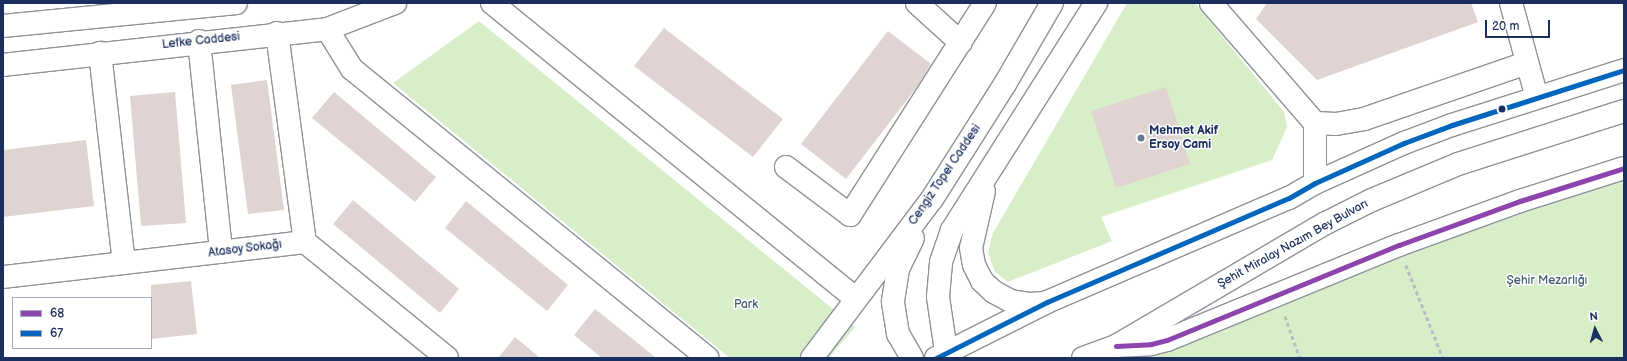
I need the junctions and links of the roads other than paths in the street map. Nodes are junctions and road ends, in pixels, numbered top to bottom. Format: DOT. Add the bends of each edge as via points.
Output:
graph roads {
  1 [pos="236,3"];
  2 [pos="395,3"];
  3 [pos="492,3"];
  4 [pos="917,3"];
  5 [pos="985,3"];
  6 [pos="1052,3"];
  7 [pos="1096,3"];
  8 [pos="1210,3"];
  9 [pos="1511,3"];
  10 [pos="196,5"];
  11 [pos="155,7"];
  12 [pos="3,26"];
  13 [pos="327,29"];
  14 [pos="277,33"];
  15 [pos="199,41"];
  16 [pos="961,43"];
  17 [pos="100,53"];
  18 [pos="1527,63"];
  19 [pos="3,64"];
  20 [pos="1624,70"];
  21 [pos="1537,98"];
  22 [pos="1624,111"];
  23 [pos="1315,123"];
  24 [pos="786,167"];
  25 [pos="1624,168"];
  26 [pos="987,176"];
  27 [pos="1315,183"];
  28 [pos="932,199"];
  29 [pos="305,242"];
  30 [pos="221,252"];
  31 [pos="124,263"];
  32 [pos="3,277"];
  33 [pos="855,298"];
  34 [pos="1047,302"];
  35 [pos="1116,346"];
  36 [pos="944,356"];
  37 [pos="447,358"];
  38 [pos="707,358"];
  39 [pos="812,358"];
  40 [pos="912,358"];
  41 [pos="1083,358"];
  1 -- 10 [label="street"];
  2 -- 13 [label="street, Lefke Caddesi"];
  3 -- 33 [label="street"];
  4 -- 16 [label="street"];
  5 -- 16 [label="street"];
  6 -- 28 [label="street, Cengiz Topel Caddesi" via="1005,84"];
  7 -- 26 [label="street"];
  8 -- 23 [label="street"];
  9 -- 18 [label="street"];
  10 -- 11 [label="street"];
  11 -- 12 [label="street"];
  13 -- 14 [label="street, Lefke Caddesi"];
  13 -- 38 [label="street" via="352,68"];
  14 -- 15 [label="street, Lefke Caddesi"];
  14 -- 29 [label="street"];
  15 -- 17 [label="street, Lefke Caddesi"];
  15 -- 30 [label="street"];
  16 -- 24 [label="street" via="850,215"];
  17 -- 19 [label="street, Lefke Caddesi"];
  17 -- 31 [label="street"];
  18 -- 21 [label="street"];
  18 -- 23 [label="street" via="1364,119 1336,124"];
  20 -- 21 [label="street"];
  21 -- 27 [label="street" via="1404,143"];
  22 -- 35 [label="street, Şehit Miralay Nazım Bey Bulvarı" via="1458,164 1372,200 1326,223"];
  23 -- 27 [label="street"];
  25 -- 35 [label="street" via="1520,201 1399,245 1167,340 1151,344"];
  26 -- 34 [label="street" via="971,248 974,265 982,281 994,292 1011,301 1029,304"];
  26 -- 36 [label="street" via="952,230 941,262 938,297"];
  27 -- 34 [label="street" via="1289,198"];
  28 -- 33 [label="street, Cengiz Topel Caddesi"];
  28 -- 40 [label="street" via="898,269 893,301 898,334"];
  29 -- 30 [label="street, Atasoy Sokağı"];
  29 -- 37 [label="street"];
  30 -- 31 [label="street, Atasoy Sokağı"];
  31 -- 32 [label="street, Atasoy Sokağı"];
  33 -- 39 [label="street, Cengiz Topel Caddesi"];
  34 -- 36 [label="street"];
  35 -- 41 [label="street, Şehit Miralay Nazım Bey Bulvarı"];
}
